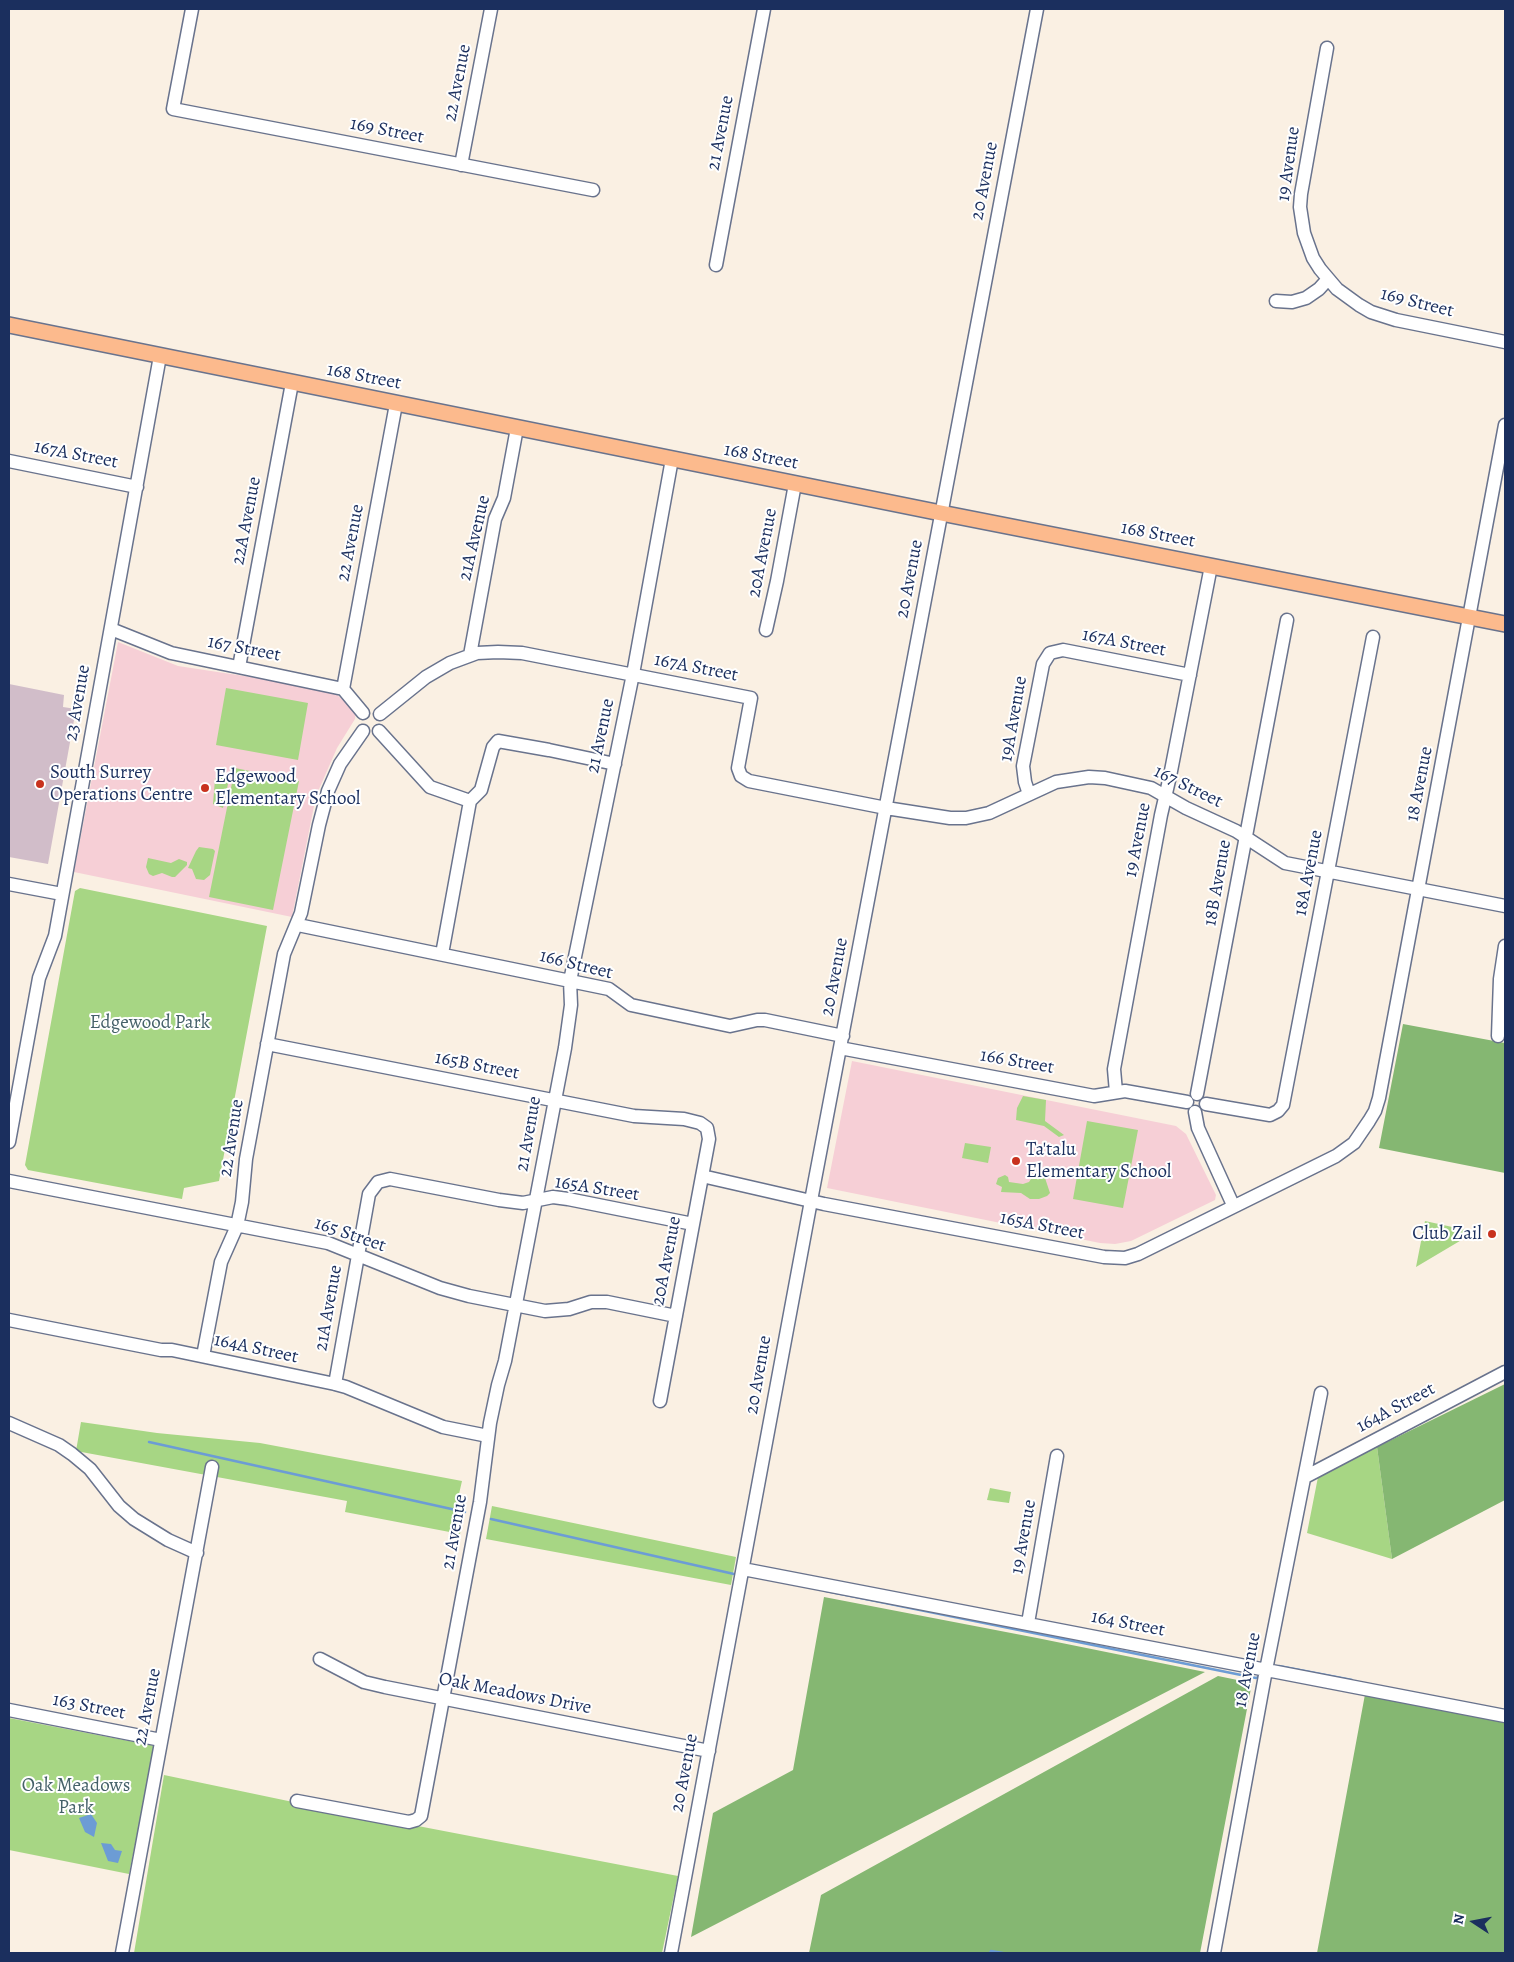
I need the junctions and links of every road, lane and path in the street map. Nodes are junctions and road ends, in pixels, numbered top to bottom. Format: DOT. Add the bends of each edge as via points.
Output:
graph roads {
  1 [pos="192,9"];
  2 [pos="491,9"];
  3 [pos="764,9"];
  4 [pos="1037,9"];
  5 [pos="1327,48"];
  6 [pos="462,165"];
  7 [pos="593,190"];
  8 [pos="716,265"];
  9 [pos="1328,280"];
  10 [pos="1276,301"];
  11 [pos="9,325"];
  12 [pos="1505,342"];
  13 [pos="160,356"];
  14 [pos="292,383"];
  15 [pos="396,404"];
  16 [pos="1505,425"];
  17 [pos="518,428"];
  18 [pos="672,459"];
  19 [pos="9,461"];
  20 [pos="796,484"];
  21 [pos="136,486"];
  22 [pos="941,513"];
  23 [pos="1211,566"];
  24 [pos="1470,617"];
  25 [pos="1287,620"];
  26 [pos="1505,624"];
  27 [pos="110,629"];
  28 [pos="766,630"];
  29 [pos="1374,637"];
  30 [pos="1050,653"];
  31 [pos="470,656"];
  32 [pos="239,667"];
  33 [pos="633,674"];
  34 [pos="1190,675"];
  35 [pos="343,689"];
  36 [pos="363,713"];
  37 [pos="380,714"];
  38 [pos="379,731"];
  39 [pos="363,732"];
  40 [pos="615,764"];
  41 [pos="738,768"];
  42 [pos="1029,794"];
  43 [pos="1166,796"];
  44 [pos="470,801"];
  45 [pos="886,808"];
  46 [pos="1245,838"];
  47 [pos="1328,873"];
  48 [pos="9,884"];
  49 [pos="1419,889"];
  50 [pos="62,894"];
  51 [pos="1505,906"];
  52 [pos="298,925"];
  53 [pos="1505,946"];
  54 [pos="442,954"];
  55 [pos="570,981"];
  56 [pos="1498,1036"];
  57 [pos="841,1042"];
  58 [pos="267,1044"];
  59 [pos="1116,1092"];
  60 [pos="1197,1100"];
  61 [pos="554,1101"];
  62 [pos="1275,1113"];
  63 [pos="707,1128"];
  64 [pos="9,1142"];
  65 [pos="1354,1143"];
  66 [pos="702,1176"];
  67 [pos="9,1181"];
  68 [pos="378,1182"];
  69 [pos="536,1201"];
  70 [pos="811,1201"];
  71 [pos="1234,1205"];
  72 [pos="693,1224"];
  73 [pos="236,1226"];
  74 [pos="358,1255"];
  75 [pos="515,1305"];
  76 [pos="676,1316"];
  77 [pos="9,1320"];
  78 [pos="202,1356"];
  79 [pos="1505,1372"];
  80 [pos="334,1384"];
  81 [pos="1321,1393"];
  82 [pos="660,1401"];
  83 [pos="9,1423"];
  84 [pos="488,1436"];
  85 [pos="1057,1456"];
  86 [pos="212,1467"];
  87 [pos="1305,1476"];
  88 [pos="197,1553"];
  89 [pos="743,1569"];
  90 [pos="1028,1624"];
  91 [pos="320,1659"];
  92 [pos="1266,1670"];
  93 [pos="443,1699"];
  94 [pos="9,1710"];
  95 [pos="1505,1716"];
  96 [pos="161,1740"];
  97 [pos="708,1751"];
  98 [pos="297,1801"];
  99 [pos="122,1953"];
  100 [pos="670,1953"];
  101 [pos="1214,1953"];
  1 -- 6 [label="street, 169 Street" via="173,109"];
  2 -- 6 [label="street, 22 Avenue"];
  3 -- 8 [label="street, 21 Avenue"];
  4 -- 22 [label="street, 20 Avenue"];
  5 -- 9 [label="street, 19 Avenue" via="1300,207 1308,246"];
  6 -- 7 [label="street, 169 Street"];
  9 -- 10 [label="street" via="1306,298 1292,302"];
  9 -- 12 [label="street, 169 Street" via="1370,312"];
  11 -- 13 [label="main road, 168 Street"];
  13 -- 14 [label="main road, 168 Street"];
  13 -- 21 [label="street, 23 Avenue"];
  14 -- 15 [label="main road, 168 Street"];
  14 -- 32 [label="street, 22A Avenue"];
  15 -- 17 [label="main road, 168 Street"];
  15 -- 35 [label="street, 22 Avenue"];
  16 -- 24 [label="street, 18 Avenue"];
  17 -- 18 [label="main road, 168 Street"];
  17 -- 31 [label="street, 21A Avenue" via="504,498 495,519"];
  18 -- 20 [label="main road, 168 Street"];
  18 -- 33 [label="street, 21 Avenue"];
  19 -- 21 [label="street, 167A Street"];
  20 -- 22 [label="main road, 168 Street"];
  20 -- 28 [label="street, 20A Avenue"];
  21 -- 27 [label="street, 23 Avenue"];
  22 -- 23 [label="main road, 168 Street"];
  22 -- 45 [label="street, 20 Avenue"];
  23 -- 24 [label="main road, 168 Street"];
  23 -- 34 [label="street, 19 Avenue"];
  24 -- 26 [label="main road, 168 Street"];
  24 -- 49 [label="street, 18 Avenue"];
  25 -- 46 [label="street, 18B Avenue"];
  27 -- 32 [label="street, 167 Street" via="170,653"];
  27 -- 50 [label="street, 23 Avenue"];
  29 -- 47 [label="street, 18A Avenue"];
  30 -- 34 [label="street, 167A Street" via="1063,650"];
  30 -- 42 [label="street, 19A Avenue" via="1043,664 1023,766"];
  31 -- 33 [label="street, 167A Street" via="522,653"];
  31 -- 37 [label="street, 167A Street" via="426,677"];
  32 -- 35 [label="street, 167 Street"];
  33 -- 40 [label="street, 21 Avenue"];
  33 -- 41 [label="street, 167A Street" via="751,698"];
  34 -- 43 [label="street, 19 Avenue"];
  35 -- 36 [label="street"];
  36 -- 37 [label="street" via="370,710"];
  36 -- 39 [label="street" via="358,720"];
  37 -- 38 [label="street" via="383,721"];
  38 -- 39 [label="street"];
  38 -- 44 [label="street" via="430,786"];
  39 -- 52 [label="street, 22 Avenue" via="340,764 328,791"];
  40 -- 44 [label="street" via="498,741 493,747 481,790"];
  40 -- 55 [label="street, 21 Avenue"];
  41 -- 45 [label="street, 167 Street" via="741,776 749,781"];
  42 -- 43 [label="street, 167 Street" via="1056,782 1089,777 1138,784"];
  42 -- 45 [label="street, 167 Street" via="1002,808 966,818"];
  43 -- 46 [label="street, 167 Street"];
  43 -- 59 [label="street, 19 Avenue" via="1114,1069"];
  44 -- 54 [label="street"];
  45 -- 57 [label="street, 20 Avenue"];
  46 -- 47 [label="street, 167 Street" via="1285,863"];
  46 -- 60 [label="street, 18B Avenue"];
  47 -- 49 [label="street, 167 Street"];
  47 -- 62 [label="street, 18A Avenue" via="1283,1105"];
  48 -- 50 [label="street"];
  49 -- 51 [label="street, 167 Street"];
  49 -- 65 [label="street, 18 Avenue" via="1379,1098 1372,1116"];
  50 -- 64 [label="street, 23 Avenue" via="55,936 40,978"];
  52 -- 54 [label="street, 166 Street"];
  52 -- 58 [label="street, 22 Avenue" via="284,954"];
  53 -- 56 [label="street"];
  54 -- 55 [label="street, 166 Street"];
  55 -- 57 [label="street, 166 Street" via="609,989 631,1005 730,1026 765,1020"];
  55 -- 61 [label="street, 21 Avenue" via="569,1022"];
  57 -- 59 [label="street, 166 Street" via="1094,1096"];
  57 -- 70 [label="street, 20 Avenue"];
  58 -- 61 [label="street, 165B Street"];
  58 -- 73 [label="street, 22 Avenue"];
  59 -- 60 [label="street, 166 Street"];
  60 -- 62 [label="street, 166 Street" via="1266,1115"];
  60 -- 71 [label="street" via="1202,1111 1195,1112 1198,1128"];
  61 -- 63 [label="street, 165B Street" via="634,1116 684,1119"];
  61 -- 69 [label="street, 21 Avenue"];
  63 -- 66 [label="street, 20A Avenue" via="709,1139"];
  65 -- 71 [label="street, 165A Street" via="1336,1156"];
  66 -- 70 [label="street, 165A Street"];
  66 -- 72 [label="street, 20A Avenue"];
  67 -- 73 [label="street, 165 Street"];
  68 -- 69 [label="street, 165A Street" via="390,1179 500,1200"];
  68 -- 74 [label="street, 21A Avenue" via="369,1194"];
  69 -- 72 [label="street, 165A Street" via="568,1199"];
  69 -- 75 [label="street, 21 Avenue"];
  70 -- 71 [label="street, 165A Street" via="1118,1258 1138,1254"];
  70 -- 89 [label="street, 20 Avenue"];
  72 -- 76 [label="street, 20A Avenue"];
  73 -- 74 [label="street, 165 Street" via="328,1244"];
  73 -- 78 [label="street, 22 Avenue" via="221,1262"];
  74 -- 75 [label="street, 165 Street" via="447,1291"];
  74 -- 80 [label="street, 21A Avenue"];
  75 -- 76 [label="street, 165 Street" via="545,1311 607,1302"];
  75 -- 84 [label="street, 21 Avenue"];
  76 -- 82 [label="street, 20A Avenue"];
  77 -- 78 [label="street, 164A Street"];
  78 -- 80 [label="street, 164A Street"];
  79 -- 87 [label="street, 164A Street"];
  80 -- 84 [label="street, 164A Street" via="443,1427"];
  81 -- 87 [label="street, 18 Avenue"];
  83 -- 88 [label="street" via="59,1445 90,1469 119,1506 134,1519"];
  84 -- 93 [label="street, 21 Avenue" via="480,1502"];
  85 -- 90 [label="street, 19 Avenue"];
  86 -- 88 [label="street, 22 Avenue"];
  87 -- 92 [label="street, 18 Avenue"];
  88 -- 96 [label="street, 22 Avenue"];
  89 -- 90 [label="street, 164 Street"];
  89 -- 97 [label="street, 20 Avenue"];
  90 -- 92 [label="street, 164 Street"];
  91 -- 93 [label="street, Oak Meadows Drive" via="364,1682"];
  92 -- 95 [label="street, 164 Street"];
  92 -- 101 [label="street, 18 Avenue"];
  93 -- 97 [label="street, Oak Meadows Drive"];
  93 -- 98 [label="street, 21 Avenue" via="421,1816 416,1820 410,1822"];
  94 -- 96 [label="street, 163 Street"];
  96 -- 99 [label="street, 22 Avenue"];
  97 -- 100 [label="street, 20 Avenue"];
}
